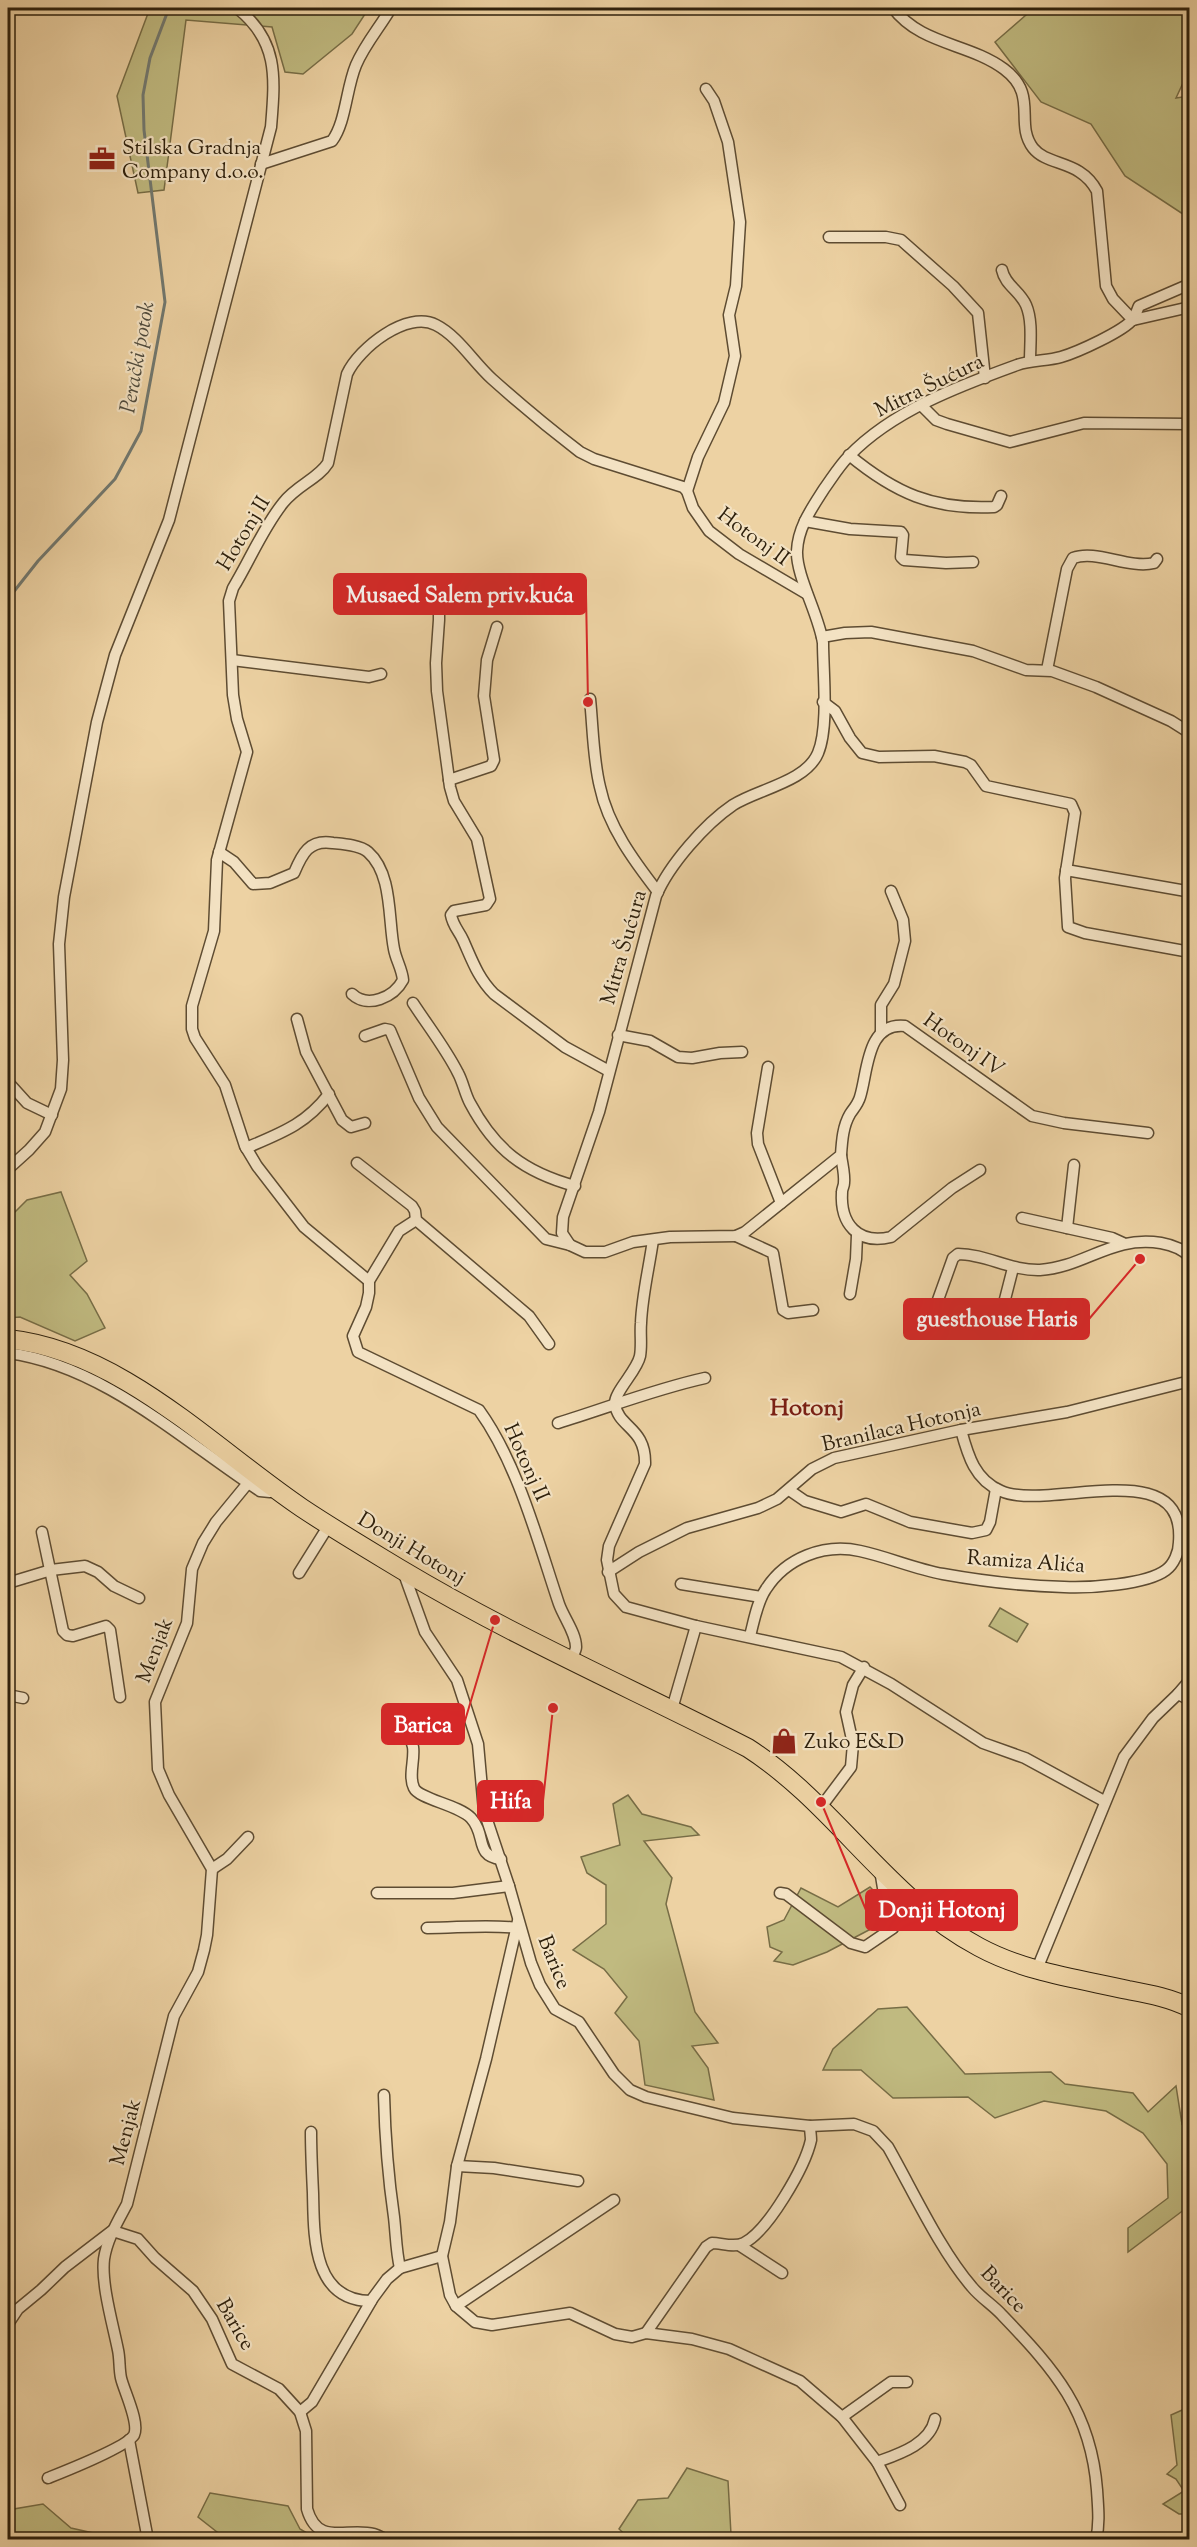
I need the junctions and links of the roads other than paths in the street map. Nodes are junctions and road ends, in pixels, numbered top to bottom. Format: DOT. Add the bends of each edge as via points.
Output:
graph roads {
  1 [pos="237,8"];
  2 [pos="391,8"];
  3 [pos="893,8"];
  4 [pos="706,88"];
  5 [pos="261,164"];
  6 [pos="829,237"];
  7 [pos="1002,270"];
  8 [pos="1190,284"];
  9 [pos="1190,307"];
  10 [pos="1133,320"];
  11 [pos="1030,362"];
  12 [pos="985,378"];
  13 [pos="922,406"];
  14 [pos="1190,424"];
  15 [pos="849,455"];
  16 [pos="687,491"];
  17 [pos="1001,496"];
  18 [pos="805,521"];
  19 [pos="1157,559"];
  20 [pos="973,561"];
  21 [pos="807,594"];
  22 [pos="436,606"];
  23 [pos="497,627"];
  24 [pos="822,637"];
  25 [pos="232,660"];
  26 [pos="1047,670"];
  27 [pos="381,674"];
  28 [pos="590,699"];
  29 [pos="823,702"];
  30 [pos="1190,733"];
  31 [pos="449,780"];
  32 [pos="219,852"];
  33 [pos="1066,870"];
  34 [pos="891,891"];
  35 [pos="1186,891"];
  36 [pos="658,892"];
  37 [pos="1190,952"];
  38 [pos="352,994"];
  39 [pos="413,1003"];
  40 [pos="297,1019"];
  41 [pos="880,1033"];
  42 [pos="618,1035"];
  43 [pos="365,1036"];
  44 [pos="742,1052"];
  45 [pos="768,1067"];
  46 [pos="609,1071"];
  47 [pos="8,1082"];
  48 [pos="329,1094"];
  49 [pos="52,1115"];
  50 [pos="365,1123"];
  51 [pos="1148,1133"];
  52 [pos="246,1148"];
  53 [pos="842,1155"];
  54 [pos="357,1162"];
  55 [pos="1074,1165"];
  56 [pos="8,1169"];
  57 [pos="980,1170"];
  58 [pos="575,1186"];
  59 [pos="781,1203"];
  60 [pos="1022,1218"];
  61 [pos="416,1220"];
  62 [pos="1067,1228"];
  63 [pos="857,1235"];
  64 [pos="736,1236"];
  65 [pos="653,1240"];
  66 [pos="1123,1243"];
  67 [pos="570,1245"];
  68 [pos="1190,1257"];
  69 [pos="1013,1268"];
  70 [pos="369,1281"];
  71 [pos="850,1294"];
  72 [pos="1003,1307"];
  73 [pos="813,1310"];
  74 [pos="934,1311"];
  75 [pos="8,1339"];
  76 [pos="549,1344"];
  77 [pos="8,1353"];
  78 [pos="705,1378"];
  79 [pos="1190,1381"];
  80 [pos="615,1405"];
  81 [pos="558,1423"];
  82 [pos="961,1430"];
  83 [pos="248,1484"];
  84 [pos="276,1489"];
  85 [pos="996,1489"];
  86 [pos="789,1490"];
  87 [pos="330,1525"];
  88 [pos="42,1532"];
  89 [pos="51,1570"];
  90 [pos="403,1570"];
  91 [pos="608,1572"];
  92 [pos="299,1573"];
  93 [pos="8,1582"];
  94 [pos="681,1584"];
  95 [pos="761,1597"];
  96 [pos="139,1598"];
  97 [pos="696,1626"];
  98 [pos="750,1636"];
  99 [pos="571,1660"];
  100 [pos="864,1667"];
  101 [pos="1190,1680"];
  102 [pos="1178,1694"];
  103 [pos="8,1695"];
  104 [pos="120,1697"];
  105 [pos="24,1698"];
  106 [pos="1190,1700"];
  107 [pos="672,1709"];
  108 [pos="395,1714"];
  109 [pos="1104,1801"];
  110 [pos="821,1808"];
  111 [pos="248,1837"];
  112 [pos="501,1859"];
  113 [pos="212,1869"];
  114 [pos="880,1870"];
  115 [pos="509,1886"];
  116 [pos="377,1893"];
  117 [pos="780,1893"];
  118 [pos="518,1924"];
  119 [pos="427,1928"];
  120 [pos="1037,1969"];
  121 [pos="1190,2008"];
  122 [pos="384,2095"];
  123 [pos="810,2126"];
  124 [pos="311,2132"];
  125 [pos="458,2166"];
  126 [pos="578,2181"];
  127 [pos="615,2200"];
  128 [pos="113,2231"];
  129 [pos="739,2245"];
  130 [pos="442,2256"];
  131 [pos="400,2268"];
  132 [pos="782,2273"];
  133 [pos="371,2301"];
  134 [pos="456,2306"];
  135 [pos="8,2324"];
  136 [pos="646,2333"];
  137 [pos="907,2382"];
  138 [pos="300,2412"];
  139 [pos="842,2416"];
  140 [pos="935,2419"];
  141 [pos="129,2440"];
  142 [pos="877,2462"];
  143 [pos="48,2478"];
  144 [pos="900,2505"];
  145 [pos="148,2540"];
  146 [pos="387,2540"];
  147 [pos="1096,2540"];
  1 -- 5 [label="street" via="253,20 271,53 271,127"];
  2 -- 5 [label="street" via="357,63 342,121 332,141"];
  3 -- 10 [label="street" via="921,33 981,55 1017,81 1025,99 1027,136 1033,148 1081,172 1097,191 1106,286"];
  4 -- 16 [label="street" via="728,142 739,213 736,286 729,315 735,356 724,403 698,457"];
  5 -- 49 [label="street" via="174,502 115,656 102,701 58,944 63,1060 61,1089"];
  6 -- 12 [label="street" via="901,240 953,286 978,313"];
  7 -- 11 [label="street" via="1026,306"];
  8 -- 10 [label="street, Mitra Šućura" via="1139,306"];
  9 -- 10 [label="street"];
  10 -- 11 [label="street, Mitra Šućura" via="1062,357"];
  11 -- 12 [label="street, Mitra Šućura"];
  12 -- 13 [label="street, Mitra Šućura"];
  13 -- 14 [label="street" via="936,420 1010,442 1084,423"];
  13 -- 15 [label="street, Mitra Šućura" via="884,426"];
  15 -- 17 [label="street" via="887,484 929,501 994,507"];
  15 -- 18 [label="street, Mitra Šućura"];
  16 -- 21 [label="street, Hotonj II" via="709,531 739,554"];
  16 -- 25 [label="street, Hotonj II" via="580,452 491,378 445,331 425,321 404,324 374,341 352,363 328,464 282,504 233,588 228,617"];
  18 -- 20 [label="street" via="901,532 904,560"];
  18 -- 21 [label="street, Mitra Šućura" via="797,552"];
  19 -- 26 [label="street" via="1148,565 1085,556 1073,558 1067,569"];
  21 -- 24 [label="street, Mitra Šućura"];
  22 -- 31 [label="street" via="437,691"];
  23 -- 31 [label="street" via="487,660 484,696 494,760 491,766"];
  24 -- 26 [label="street" via="871,632 973,651 1026,670"];
  24 -- 29 [label="street, Mitra Šućura"];
  25 -- 27 [label="street" via="369,677"];
  25 -- 32 [label="street, Hotonj II" via="236,711 247,752"];
  26 -- 30 [label="street" via="1096,687"];
  28 -- 36 [label="street" via="597,777 605,806 637,865"];
  29 -- 33 [label="street" via="835,711 862,753 879,757 934,756 965,762 986,786 1071,804 1075,813"];
  29 -- 36 [label="street, Mitra Šućura" via="822,739 808,767 733,805 672,867"];
  31 -- 46 [label="street" via="454,801 477,839 489,890 486,905 461,909 451,915 472,963 494,994 558,1042"];
  32 -- 38 [label="street" via="253,884 261,885 294,873 306,849 321,843 363,848 370,853 383,877 392,941 403,980 382,998 362,1001"];
  32 -- 52 [label="street, Hotonj II" via="214,931 190,1020 195,1038 225,1085"];
  33 -- 35 [label="street"];
  33 -- 37 [label="street" via="1066,921 1071,930"];
  34 -- 41 [label="street" via="903,920 905,941 894,984 881,1005"];
  36 -- 42 [label="street, Mitra Šućura"];
  39 -- 58 [label="street" via="458,1073 483,1127 525,1167"];
  40 -- 48 [label="street" via="306,1052"];
  41 -- 51 [label="street, Hotonj IV" via="889,1027 904,1026 1032,1116"];
  41 -- 53 [label="street" via="868,1058 858,1102 844,1127"];
  42 -- 44 [label="street" via="650,1041 678,1057"];
  42 -- 46 [label="street, Mitra Šućura"];
  43 -- 67 [label="street" via="390,1030 419,1098 437,1127 534,1229 546,1239"];
  45 -- 59 [label="street" via="758,1144"];
  46 -- 58 [label="street, Mitra Šućura"];
  47 -- 49 [label="street" via="27,1103"];
  48 -- 50 [label="street" via="342,1120 351,1127"];
  48 -- 52 [label="street" via="315,1112 297,1125"];
  49 -- 56 [label="street" via="45,1132"];
  52 -- 70 [label="street, Hotonj II" via="304,1227"];
  53 -- 59 [label="street"];
  53 -- 63 [label="street" via="844,1209 848,1227"];
  54 -- 61 [label="street" via="412,1206"];
  55 -- 62 [label="street"];
  57 -- 63 [label="street" via="891,1237"];
  58 -- 67 [label="street, Mitra Šućura" via="562,1225"];
  59 -- 64 [label="street"];
  60 -- 62 [label="street"];
  61 -- 70 [label="street, Hotonj II" via="399,1232"];
  61 -- 76 [label="street" via="521,1308"];
  62 -- 66 [label="street"];
  63 -- 71 [label="street"];
  64 -- 65 [label="street"];
  64 -- 73 [label="street" via="773,1253 783,1310"];
  65 -- 67 [label="street" via="605,1252 585,1252"];
  65 -- 80 [label="street" via="640,1355 635,1370 615,1398"];
  66 -- 68 [label="street" via="1173,1245"];
  66 -- 69 [label="street" via="1059,1267"];
  69 -- 72 [label="street"];
  69 -- 74 [label="street" via="958,1254 953,1258"];
  70 -- 99 [label="street, Hotonj II" via="366,1307 353,1336 358,1352 479,1410 491,1428 532,1521 572,1632 576,1648"];
  75 -- 84 [label="main road, Donji Hotonj" via="52,1347 97,1366 159,1404"];
  77 -- 83 [label="street" via="30,1355 73,1369 154,1418"];
  78 -- 80 [label="street"];
  79 -- 82 [label="street, Branilaca Hotonja" via="1067,1412"];
  80 -- 81 [label="street"];
  80 -- 91 [label="street" via="641,1439 645,1464 609,1546"];
  82 -- 85 [label="street, Ramiza Alića" via="979,1476"];
  82 -- 86 [label="street, Branilaca Hotonja" via="828,1460"];
  83 -- 84 [label="street" via="260,1491"];
  83 -- 113 [label="street, Menjak" via="203,1543 192,1569 187,1623 154,1702 158,1768 169,1795"];
  84 -- 87 [label="main road, Donji Hotonj"];
  85 -- 86 [label="street" via="986,1530 972,1533 910,1522 866,1504 841,1512 806,1501"];
  85 -- 95 [label="street, Ramiza Alića" via="1029,1498 1149,1493 1165,1501 1176,1515 1179,1547 1166,1571 1146,1579 1066,1587 942,1574 861,1551 833,1548 818,1550 794,1562"];
  86 -- 91 [label="street, Branilaca Hotonja" via="758,1508 687,1528"];
  87 -- 90 [label="main road, Donji Hotonj"];
  87 -- 92 [label="street"];
  88 -- 89 [label="street"];
  89 -- 93 [label="street"];
  89 -- 96 [label="street" via="86,1566"];
  89 -- 104 [label="street" via="63,1631 67,1635 106,1626 110,1630"];
  90 -- 99 [label="main road, Donji Hotonj"];
  90 -- 112 [label="street, Barice" via="425,1632 457,1680 478,1744 484,1811"];
  91 -- 97 [label="street" via="614,1594 626,1607"];
  94 -- 95 [label="street"];
  95 -- 98 [label="street, Ramiza Alića"];
  97 -- 98 [label="street"];
  97 -- 107 [label="street"];
  98 -- 100 [label="street" via="822,1651"];
  99 -- 107 [label="main road, Donji Hotonj"];
  100 -- 109 [label="street" via="983,1743 1025,1758"];
  100 -- 110 [label="street" via="853,1685 846,1712 853,1744 851,1767"];
  101 -- 102 [label="street"];
  102 -- 106 [label="street"];
  102 -- 109 [label="street" via="1132,1744"];
  103 -- 105 [label="street"];
  107 -- 110 [label="main road, Donji Hotonj" via="776,1766"];
  108 -- 112 [label="street" via="413,1744 411,1779 417,1792 470,1817 486,1854"];
  109 -- 120 [label="street"];
  110 -- 114 [label="main road, Donji Hotonj"];
  111 -- 113 [label="street"];
  112 -- 115 [label="street, Barice"];
  113 -- 128 [label="street, Menjak" via="207,1935 198,1972 174,2016 127,2204"];
  114 -- 117 [label="street, Donji Hotonj" via="897,1920 893,1929 865,1947 851,1943"];
  114 -- 120 [label="main road, Donji Hotonj" via="939,1922 979,1947"];
  115 -- 116 [label="street" via="453,1893"];
  115 -- 118 [label="street, Barice"];
  118 -- 119 [label="street, Barice"];
  118 -- 123 [label="street, Barice" via="548,2000 555,2009 579,2022 614,2074 630,2090 733,2118"];
  118 -- 125 [label="street, Barice"];
  120 -- 121 [label="main road, Donji Hotonj" via="1148,1994"];
  122 -- 131 [label="street" via="388,2173"];
  123 -- 129 [label="street" via="811,2140 772,2217"];
  123 -- 147 [label="street, Barice" via="854,2124 873,2131 888,2147 973,2289 1049,2365 1086,2430 1095,2470 1099,2523"];
  124 -- 133 [label="street" via="317,2256 323,2272 343,2294 355,2301"];
  125 -- 126 [label="street"];
  125 -- 130 [label="street, Barice"];
  127 -- 134 [label="street"];
  128 -- 135 [label="street, Menjak" via="65,2266 18,2308"];
  128 -- 138 [label="street, Barice" via="138,2239 193,2291 212,2319 232,2364 279,2389"];
  128 -- 141 [label="street, Menjak" via="104,2260 108,2309 121,2377 136,2426"];
  129 -- 132 [label="street"];
  129 -- 136 [label="street" via="712,2243 706,2247"];
  130 -- 131 [label="street"];
  130 -- 134 [label="street, Barice"];
  131 -- 133 [label="street"];
  133 -- 138 [label="street" via="312,2402"];
  134 -- 136 [label="street" via="475,2322 492,2325 570,2313 615,2334 632,2337"];
  136 -- 139 [label="street" via="729,2349 800,2381"];
  137 -- 139 [label="street" via="891,2382"];
  138 -- 146 [label="street" via="306,2431 307,2509 316,2528 337,2537 373,2534"];
  139 -- 142 [label="street"];
  140 -- 142 [label="street" via="927,2437"];
  141 -- 143 [label="street"];
  141 -- 145 [label="street, Menjak"];
  142 -- 144 [label="street"];
}
